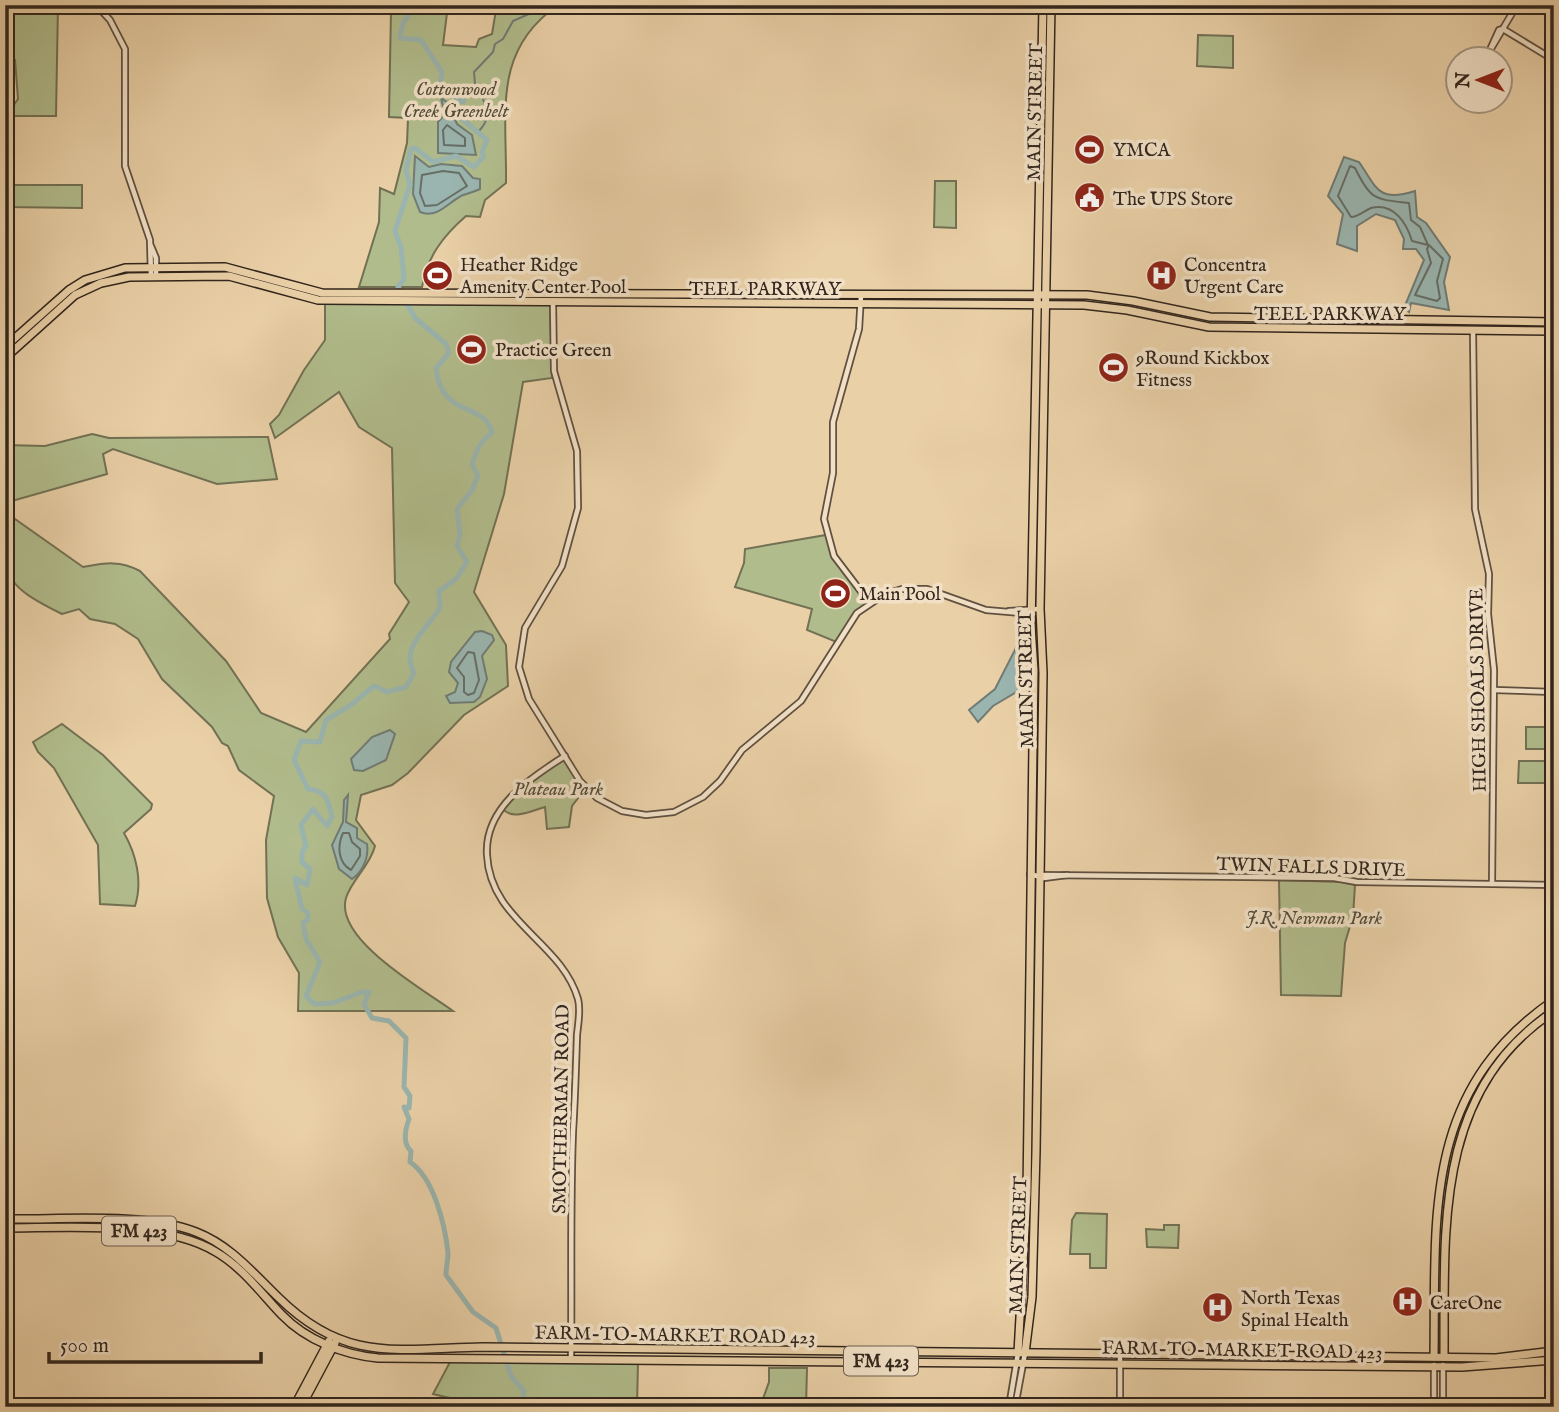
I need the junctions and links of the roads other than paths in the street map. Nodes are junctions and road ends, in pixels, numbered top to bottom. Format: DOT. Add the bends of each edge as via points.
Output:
graph roads {
  1 [pos="96,5"];
  2 [pos="1043,5"];
  3 [pos="1051,5"];
  4 [pos="1517,5"];
  5 [pos="1503,29"];
  6 [pos="1047,31"];
  7 [pos="1554,60"];
  8 [pos="1038,233"];
  9 [pos="1048,234"];
  10 [pos="153,266"];
  11 [pos="153,275"];
  12 [pos="861,295"];
  13 [pos="359,296"];
  14 [pos="1047,296"];
  15 [pos="415,297"];
  16 [pos="1107,297"];
  17 [pos="927,300"];
  18 [pos="1037,300"];
  19 [pos="553,302"];
  20 [pos="861,304"];
  21 [pos="1047,305"];
  22 [pos="1155,305"];
  23 [pos="1106,307"];
  24 [pos="1153,315"];
  25 [pos="1288,318"];
  26 [pos="1394,319"];
  27 [pos="1554,322"];
  28 [pos="35,327"];
  29 [pos="1288,328"];
  30 [pos="1393,329"];
  31 [pos="1473,330"];
  32 [pos="1554,331"];
  33 [pos="5,347"];
  34 [pos="5,358"];
  35 [pos="1036,376"];
  36 [pos="1045,376"];
  37 [pos="1035,436"];
  38 [pos="1044,436"];
  39 [pos="869,602"];
  40 [pos="1036,612"];
  41 [pos="1494,690"];
  42 [pos="1554,692"];
  43 [pos="565,756"];
  44 [pos="1035,874"];
  45 [pos="1492,884"];
  46 [pos="1554,885"];
  47 [pos="1554,1000"];
  48 [pos="1554,1011"];
  49 [pos="5,1219"];
  50 [pos="57,1224"];
  51 [pos="5,1228"];
  52 [pos="1435,1271"];
  53 [pos="1445,1271"];
  54 [pos="332,1342"];
  55 [pos="439,1348"];
  56 [pos="571,1348"];
  57 [pos="1554,1351"];
  58 [pos="1532,1352"];
  59 [pos="1322,1355"];
  60 [pos="439,1357"];
  61 [pos="1021,1357"];
  62 [pos="1434,1357"];
  63 [pos="1444,1357"];
  64 [pos="570,1359"];
  65 [pos="1120,1359"];
  66 [pos="1554,1360"];
  67 [pos="1533,1362"];
  68 [pos="1322,1365"];
  69 [pos="1434,1366"];
  70 [pos="1443,1367"];
  71 [pos="1012,1406"];
  72 [pos="294,1407"];
  73 [pos="301,1407"];
  74 [pos="1121,1407"];
  75 [pos="1434,1407"];
  76 [pos="1443,1407"];
  1 -- 10 [label="street" via="125,49 125,166 151,245"];
  2 -- 6 [label="main road, MAIN STREET"];
  3 -- 6 [label="main road, MAIN STREET"];
  4 -- 5 [label="street"];
  5 -- 5 [label="street" via="1494,39 1489,52 1493,50"];
  5 -- 7 [label="street"];
  6 -- 8 [label="main road, MAIN STREET"];
  6 -- 9 [label="main road, MAIN STREET"];
  8 -- 9 [label="main road"];
  8 -- 18 [label="main road, MAIN STREET"];
  9 -- 14 [label="main road, MAIN STREET"];
  10 -- 11 [label="street"];
  10 -- 13 [label="main road, TEEL PARKWAY" via="225,267 305,290"];
  10 -- 28 [label="main road, TEEL PARKWAY" via="125,268 85,280 53,302"];
  11 -- 13 [label="main road, TEEL PARKWAY" via="229,276 300,297"];
  11 -- 28 [label="main road, TEEL PARKWAY" via="113,280 82,292"];
  12 -- 15 [label="main road, TEEL PARKWAY"];
  12 -- 17 [label="main road, TEEL PARKWAY"];
  12 -- 20 [label="street"];
  13 -- 15 [label="main road, TEEL PARKWAY"];
  14 -- 16 [label="main road, TEEL PARKWAY"];
  14 -- 18 [label="main road, TEEL PARKWAY"];
  14 -- 21 [label="main road, MAIN STREET"];
  15 -- 19 [label="main road, TEEL PARKWAY"];
  16 -- 22 [label="main road, TEEL PARKWAY"];
  16 -- 23 [label="main road"];
  17 -- 18 [label="main road, TEEL PARKWAY"];
  17 -- 20 [label="main road, TEEL PARKWAY"];
  18 -- 21 [label="main road, TEEL PARKWAY"];
  18 -- 35 [label="main road, MAIN STREET"];
  19 -- 20 [label="main road, TEEL PARKWAY"];
  19 -- 43 [label="street" via="554,371 577,451 578,508 568,552 528,622 519,658 529,699"];
  20 -- 39 [label="street" via="859,329 833,422 833,473 824,519 834,556"];
  21 -- 23 [label="main road, TEEL PARKWAY"];
  21 -- 36 [label="main road, MAIN STREET"];
  22 -- 24 [label="main road"];
  22 -- 25 [label="main road, TEEL PARKWAY" via="1210,317"];
  23 -- 24 [label="main road, TEEL PARKWAY"];
  24 -- 29 [label="main road, TEEL PARKWAY" via="1209,327"];
  25 -- 26 [label="main road, TEEL PARKWAY"];
  25 -- 29 [label="main road"];
  26 -- 27 [label="main road, TEEL PARKWAY"];
  26 -- 30 [label="main road"];
  28 -- 33 [label="main road, TEEL PARKWAY"];
  28 -- 34 [label="main road, TEEL PARKWAY"];
  29 -- 30 [label="main road, TEEL PARKWAY"];
  30 -- 31 [label="main road, TEEL PARKWAY"];
  31 -- 32 [label="main road, TEEL PARKWAY"];
  31 -- 41 [label="street, HIGH SHOALS DRIVE" via="1475,509 1489,573"];
  35 -- 36 [label="main road"];
  35 -- 37 [label="main road, MAIN STREET"];
  36 -- 38 [label="main road, MAIN STREET"];
  37 -- 38 [label="main road"];
  37 -- 40 [label="main road, MAIN STREET"];
  38 -- 40 [label="main road, MAIN STREET"];
  39 -- 40 [label="street" via="892,591 921,589 986,610"];
  39 -- 43 [label="street" via="853,619 801,701 742,750 720,781 688,806 655,815 622,811 588,790"];
  40 -- 44 [label="main road, MAIN STREET"];
  41 -- 42 [label="street"];
  41 -- 45 [label="street, HIGH SHOALS DRIVE"];
  43 -- 56 [label="street, SMOTHERMAN ROAD" via="532,777 502,808 492,825 486,854 502,902 514,920 562,965 579,1002 571,1195"];
  44 -- 45 [label="street, TWIN FALLS DRIVE"];
  44 -- 61 [label="main road, MAIN STREET" via="1032,1297"];
  45 -- 46 [label="street, TWIN FALLS DRIVE"];
  47 -- 52 [label="main road" via="1502,1045 1460,1111 1444,1153 1438,1189"];
  48 -- 53 [label="main road" via="1508,1052 1465,1121 1447,1193"];
  49 -- 50 [label="main road, FARM-TO-MARKET ROAD 423 / FM 423"];
  50 -- 51 [label="main road, FARM-TO-MARKET ROAD 423 / FM 423"];
  50 -- 54 [label="main road, FARM-TO-MARKET ROAD 423 / FM 423" via="150,1231 217,1252"];
  52 -- 53 [label="main road"];
  52 -- 62 [label="main road"];
  53 -- 63 [label="main road"];
  54 -- 55 [label="main road, FARM-TO-MARKET ROAD 423 / FM 423" via="372,1349"];
  54 -- 60 [label="main road, FARM-TO-MARKET ROAD 423 / FM 423" via="370,1357"];
  54 -- 72 [label="main road"];
  54 -- 73 [label="main road"];
  55 -- 56 [label="main road, FARM-TO-MARKET ROAD 423 / FM 423"];
  55 -- 60 [label="main road"];
  56 -- 61 [label="main road, FARM-TO-MARKET ROAD 423 / FM 423"];
  56 -- 64 [label="street, SMOTHERMAN ROAD"];
  57 -- 58 [label="main road, FARM-TO-MARKET ROAD 423 / FM 423"];
  58 -- 63 [label="main road, FARM-TO-MARKET ROAD 423 / FM 423" via="1496,1358"];
  58 -- 67 [label="main road"];
  59 -- 62 [label="main road, FARM-TO-MARKET ROAD 423 / FM 423"];
  59 -- 65 [label="main road, FARM-TO-MARKET ROAD 423 / FM 423"];
  59 -- 68 [label="main road"];
  60 -- 64 [label="main road, FARM-TO-MARKET ROAD 423 / FM 423"];
  61 -- 64 [label="main road, FARM-TO-MARKET ROAD 423 / FM 423"];
  61 -- 65 [label="main road, FARM-TO-MARKET ROAD 423 / FM 423"];
  61 -- 71 [label="street"];
  62 -- 63 [label="main road, FARM-TO-MARKET ROAD 423 / FM 423"];
  62 -- 69 [label="street"];
  63 -- 70 [label="street"];
  65 -- 68 [label="main road, FARM-TO-MARKET ROAD 423 / FM 423"];
  65 -- 74 [label="street"];
  66 -- 67 [label="main road, FARM-TO-MARKET ROAD 423 / FM 423"];
  67 -- 70 [label="main road, FARM-TO-MARKET ROAD 423 / FM 423"];
  68 -- 69 [label="main road, FARM-TO-MARKET ROAD 423 / FM 423"];
  69 -- 70 [label="main road, FARM-TO-MARKET ROAD 423 / FM 423"];
  69 -- 75 [label="street"];
  70 -- 76 [label="street"];
}
